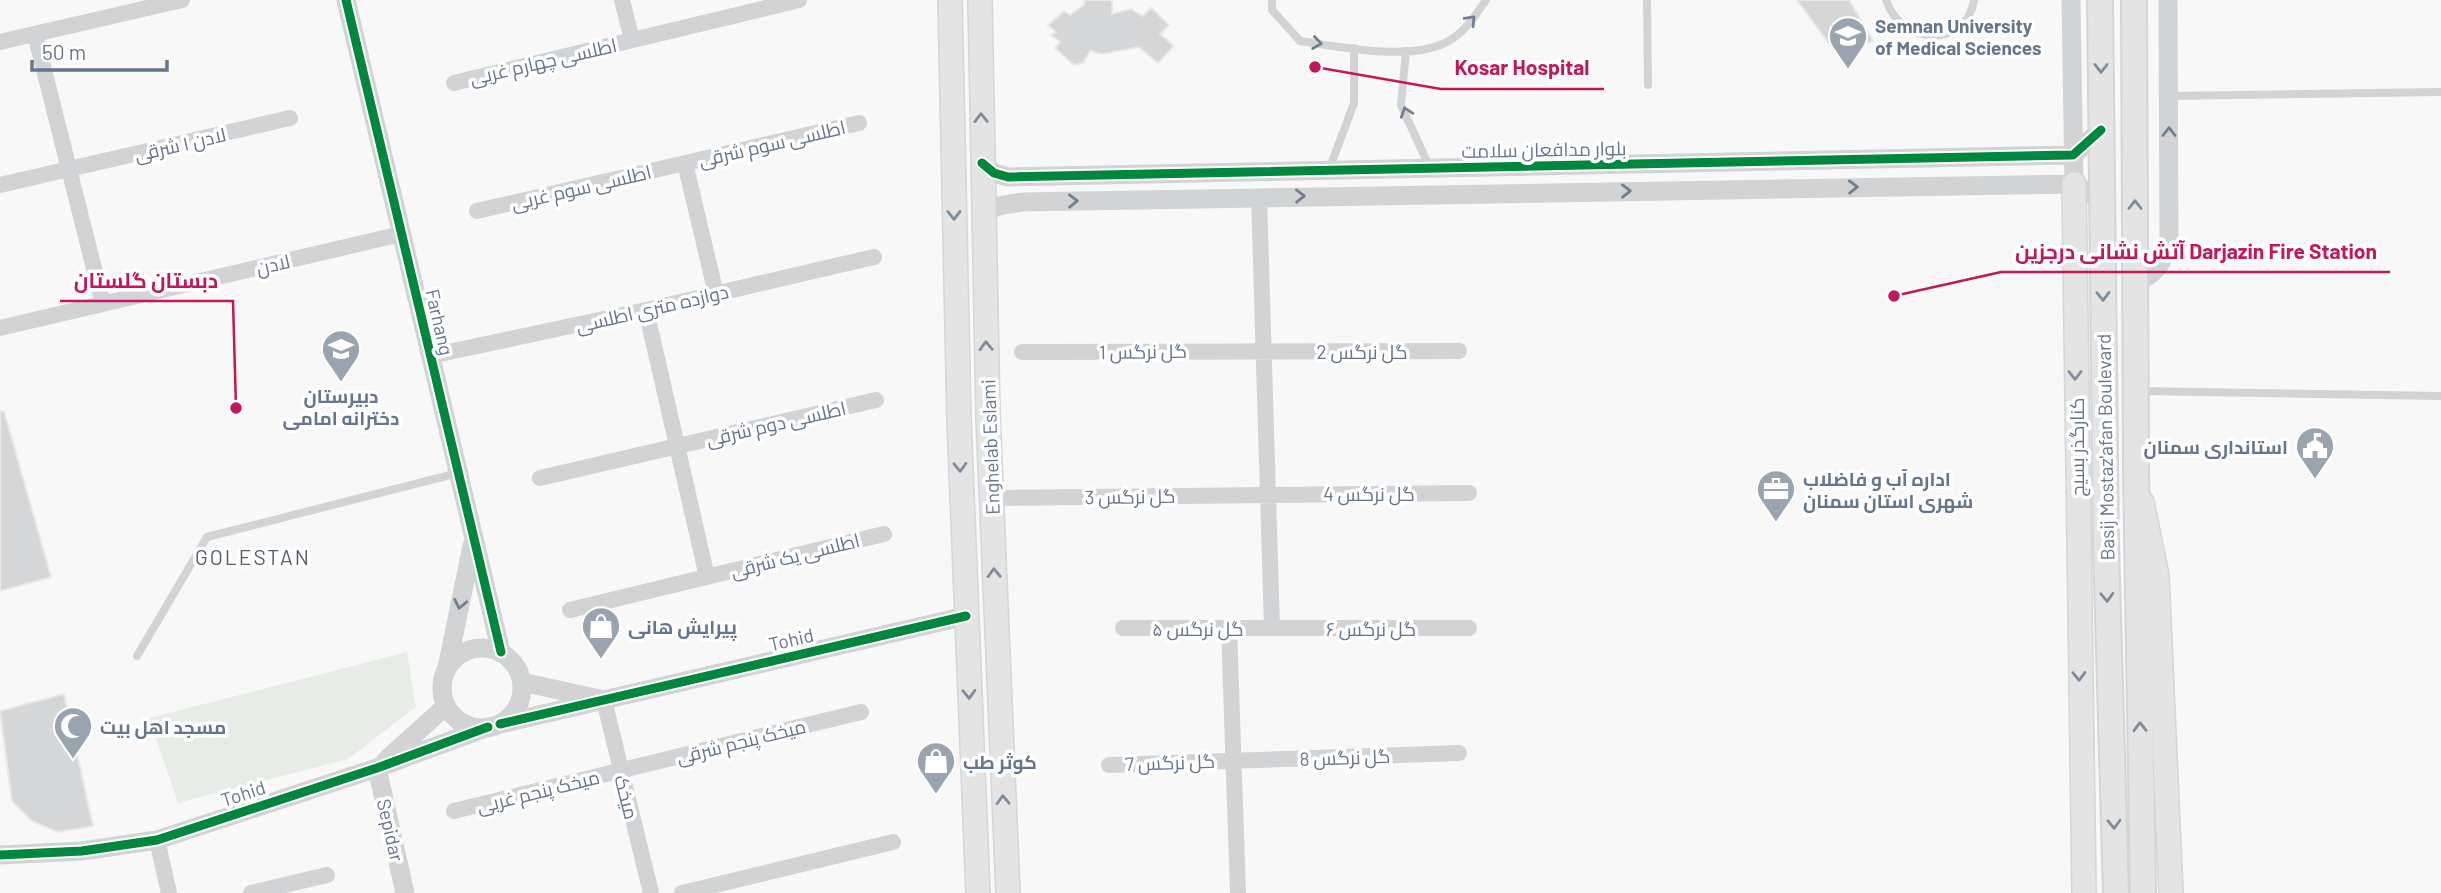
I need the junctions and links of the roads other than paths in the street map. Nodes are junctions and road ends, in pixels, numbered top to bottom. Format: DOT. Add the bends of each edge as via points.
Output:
graph roads {
  1 [pos="182,0"];
  2 [pos="346,0"];
  3 [pos="622,0"];
  4 [pos="799,0"];
  5 [pos="950,0"];
  6 [pos="980,0"];
  7 [pos="1272,0"];
  8 [pos="1486,0"];
  9 [pos="1647,0"];
  10 [pos="1886,0"];
  11 [pos="1974,0"];
  12 [pos="2071,0"];
  13 [pos="2100,0"];
  14 [pos="2134,0"];
  15 [pos="2168,0"];
  16 [pos="35,34"];
  17 [pos="632,40"];
  18 [pos="0,42"];
  19 [pos="1354,48"];
  20 [pos="1406,51"];
  21 [pos="454,83"];
  22 [pos="1648,85"];
  23 [pos="2441,92"];
  24 [pos="2168,96"];
  25 [pos="290,118"];
  26 [pos="859,123"];
  27 [pos="2101,130"];
  28 [pos="2073,155"];
  29 [pos="2033,156"];
  30 [pos="685,163"];
  31 [pos="982,163"];
  32 [pos="1577,166"];
  33 [pos="1522,167"];
  34 [pos="1430,168"];
  35 [pos="69,169"];
  36 [pos="1329,170"];
  37 [pos="1021,177"];
  38 [pos="2074,184"];
  39 [pos="0,185"];
  40 [pos="2035,185"];
  41 [pos="1577,191"];
  42 [pos="1522,192"];
  43 [pos="1259,197"];
  44 [pos="2102,201"];
  45 [pos="1022,202"];
  46 [pos="477,211"];
  47 [pos="982,214"];
  48 [pos="401,234"];
  49 [pos="874,257"];
  50 [pos="2135,282"];
  51 [pos="716,294"];
  52 [pos="103,304"];
  53 [pos="646,310"];
  54 [pos="0,328"];
  55 [pos="1264,350"];
  56 [pos="1459,351"];
  57 [pos="1022,352"];
  58 [pos="430,356"];
  59 [pos="2138,391"];
  60 [pos="2441,396"];
  61 [pos="876,400"];
  62 [pos="988,416"];
  63 [pos="959,420"];
  64 [pos="677,446"];
  65 [pos="2136,469"];
  66 [pos="458,473"];
  67 [pos="540,478"];
  68 [pos="1268,494"];
  69 [pos="1469,494"];
  70 [pos="991,498"];
  71 [pos="884,534"];
  72 [pos="474,538"];
  73 [pos="707,577"];
  74 [pos="570,610"];
  75 [pos="966,616"];
  76 [pos="1123,628"];
  77 [pos="1229,628"];
  78 [pos="1272,628"];
  79 [pos="1469,628"];
  80 [pos="501,652"];
  81 [pos="137,656"];
  82 [pos="446,669"];
  83 [pos="522,681"];
  84 [pos="604,700"];
  85 [pos="446,706"];
  86 [pos="861,712"];
  87 [pos="494,725"];
  88 [pos="1459,754"];
  89 [pos="1231,760"];
  90 [pos="1109,765"];
  91 [pos="377,768"];
  92 [pos="621,771"];
  93 [pos="454,811"];
  94 [pos="157,840"];
  95 [pos="893,842"];
  96 [pos="1004,844"];
  97 [pos="974,845"];
  98 [pos="0,855"];
  99 [pos="327,874"];
  100 [pos="169,893"];
  101 [pos="251,893"];
  102 [pos="405,893"];
  103 [pos="651,893"];
  104 [pos="682,893"];
  105 [pos="978,893"];
  106 [pos="1008,893"];
  107 [pos="1238,893"];
  108 [pos="2084,893"];
  109 [pos="2116,893"];
  110 [pos="2143,893"];
  111 [pos="2171,893"];
  1 -- 16 [label="street"];
  2 -- 48 [label="street, Farhang"];
  3 -- 17 [label="street"];
  4 -- 17 [label="street, اطلسی چهارم غربی"];
  5 -- 63 [label="main road, Enghelab Eslami, one-way"];
  31 -- 6 [label="main road, Enghelab Eslami, one-way"];
  7 -- 19 [label="lane, one-way" via="1272,10 1300,41"];
  20 -- 8 [label="lane, one-way" via="1446,43 1474,19"];
  9 -- 22 [label="lane"];
  10 -- 11 [label="lane" via="1898,23 1924,36 1954,29 1966,19"];
  12 -- 28 [label="street, کنارگذر بسیج"];
  13 -- 27 [label="main road, Basij Mostaz'afan Boulevard, one-way"];
  50 -- 14 [label="main road, Basij Mostaz'afan Boulevard, one-way"];
  15 -- 24 [label="street"];
  16 -- 18 [label="street"];
  16 -- 35 [label="street"];
  17 -- 21 [label="street, اطلسی چهارم غربی"];
  19 -- 20 [label="lane"];
  19 -- 36 [label="lane" via="1353,103"];
  34 -- 20 [label="lane, one-way" via="1401,104"];
  23 -- 24 [label="lane"];
  50 -- 24 [label="street, one-way" via="2160,267 2169,246"];
  25 -- 35 [label="street, لادن ۱ شرقی"];
  26 -- 30 [label="street, اطلسی سوم شرقی"];
  27 -- 28 [label="street"];
  27 -- 44 [label="main road, Basij Mostaz'afan Boulevard"];
  28 -- 29 [label="street, بلوار مدافعان سلامت"];
  28 -- 38 [label="street, کنارگذر بسیج"];
  29 -- 32 [label="street, بلوار مدافعان سلامت"];
  29 -- 40 [label="street" via="2045,172"];
  30 -- 46 [label="street, اطلسی سوم غربی"];
  30 -- 51 [label="street"];
  31 -- 37 [label="street, بلوار مدافعان سلامت" via="994,173"];
  31 -- 47 [label="main road, Enghelab Eslami"];
  32 -- 33 [label="street, بلوار مدافعان سلامت"];
  32 -- 41 [label="street" via="1571,174"];
  33 -- 34 [label="street, بلوار مدافعان سلامت"];
  33 -- 42 [label="street" via="1528,176"];
  34 -- 36 [label="street, بلوار مدافعان سلامت"];
  35 -- 39 [label="street, لادن ۱ شرقی"];
  35 -- 52 [label="street"];
  36 -- 37 [label="street, بلوار مدافعان سلامت"];
  37 -- 45 [label="street" via="1014,186"];
  38 -- 40 [label="street"];
  38 -- 44 [label="street"];
  38 -- 108 [label="main road, کنارگذر بسیج, one-way"];
  41 -- 40 [label="street, one-way"];
  41 -- 42 [label="street"];
  43 -- 42 [label="street, one-way"];
  45 -- 43 [label="street, one-way"];
  43 -- 55 [label="street"];
  44 -- 109 [label="main road, Basij Mostaz'afan Boulevard, one-way"];
  45 -- 47 [label="street"];
  62 -- 47 [label="main road, Enghelab Eslami, one-way"];
  48 -- 52 [label="street, لادن"];
  48 -- 58 [label="street, Farhang"];
  49 -- 51 [label="street, دوازده متری اطلسی"];
  50 -- 59 [label="main road, Basij Mostaz'afan Boulevard"];
  51 -- 53 [label="street, دوازده متری اطلسی"];
  52 -- 54 [label="street, لادن"];
  53 -- 58 [label="street, دوازده متری اطلسی"];
  53 -- 64 [label="street"];
  55 -- 56 [label="street, گل نرگس 2"];
  55 -- 57 [label="street, گل نرگس 1"];
  55 -- 68 [label="street"];
  58 -- 66 [label="street, Farhang"];
  59 -- 60 [label="lane"];
  59 -- 65 [label="main road, Basij Mostaz'afan Boulevard"];
  61 -- 64 [label="street, اطلسی دوم شرقی"];
  62 -- 63 [label="main road"];
  62 -- 70 [label="main road, Enghelab Eslami"];
  63 -- 75 [label="main road, Enghelab Eslami, one-way"];
  64 -- 67 [label="street, اطلسی دوم شرقی"];
  64 -- 73 [label="street"];
  110 -- 65 [label="main road, Basij Mostaz'afan Boulevard, one-way"];
  65 -- 111 [label="main road" via="2157,576"];
  66 -- 72 [label="street, Farhang"];
  66 -- 81 [label="lane" via="207,537"];
  68 -- 69 [label="street, گل نرگس 4"];
  68 -- 70 [label="street, گل نرگس 3"];
  68 -- 78 [label="street"];
  96 -- 70 [label="main road, Enghelab Eslami, one-way"];
  71 -- 73 [label="street, اطلسی یک شرقی"];
  72 -- 80 [label="street, Farhang"];
  72 -- 82 [label="street, one-way"];
  73 -- 74 [label="street, اطلسی یک شرقی"];
  75 -- 84 [label="street, Tohid"];
  75 -- 97 [label="main road, Enghelab Eslami, one-way"];
  76 -- 77 [label="street, گل نرگس ۵"];
  77 -- 78 [label="street, گل نرگس ۵"];
  77 -- 89 [label="street"];
  78 -- 79 [label="street, گل نرگس ۶"];
  80 -- 82 [label="street" via="476,648 454,659"];
  80 -- 83 [label="street"];
  82 -- 85 [label="street" via="442,693"];
  83 -- 84 [label="street, Tohid"];
  83 -- 87 [label="street" via="518,706"];
  84 -- 87 [label="street, Tohid"];
  84 -- 92 [label="street, میخک"];
  85 -- 87 [label="street" via="464,723"];
  85 -- 91 [label="street, Tohid"];
  86 -- 92 [label="street, میخک پنجم شرقی"];
  87 -- 91 [label="street, Tohid"];
  88 -- 89 [label="street, گل نرگس 8"];
  89 -- 90 [label="street, گل نرگس 7"];
  89 -- 107 [label="street"];
  91 -- 94 [label="street, Tohid"];
  91 -- 102 [label="street, Sepidar"];
  92 -- 93 [label="street, میخک پنجم غربی"];
  92 -- 103 [label="street, میخک"];
  94 -- 98 [label="street, Tohid" via="82,851"];
  94 -- 100 [label="street"];
  95 -- 104 [label="street"];
  96 -- 97 [label="main road"];
  96 -- 106 [label="main road, Enghelab Eslami"];
  97 -- 105 [label="main road, Enghelab Eslami"];
  99 -- 101 [label="street"];
}
